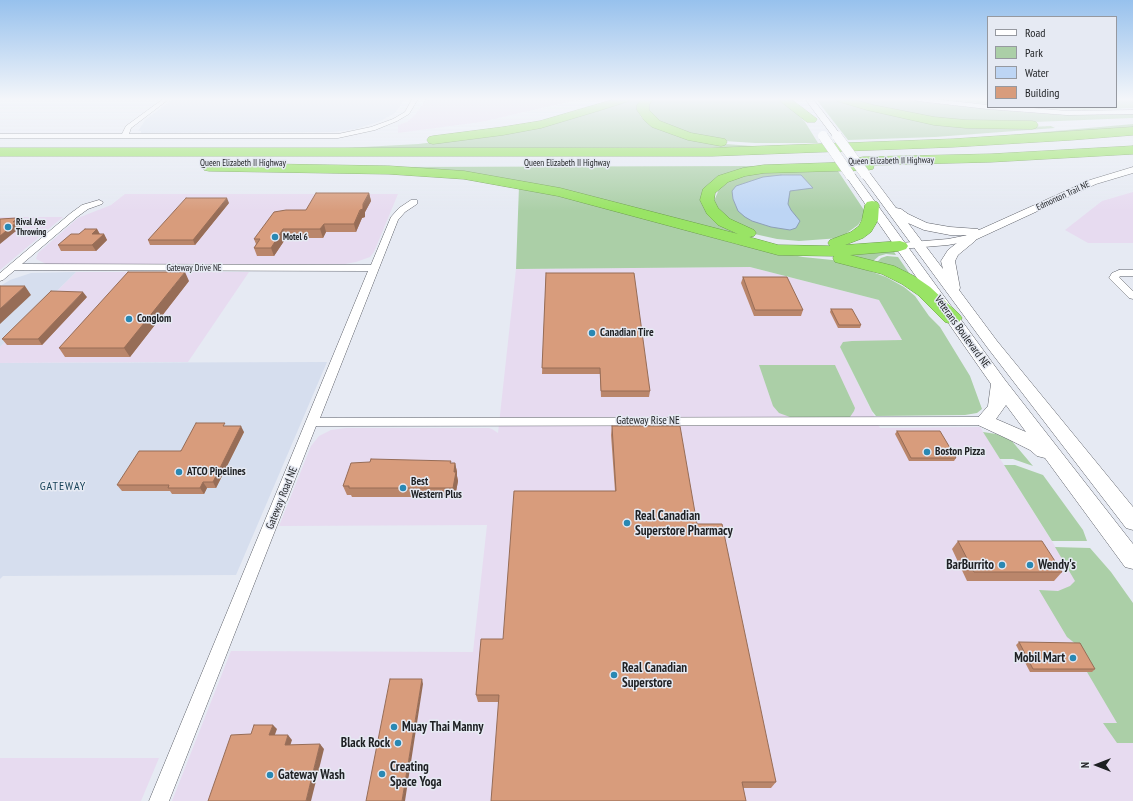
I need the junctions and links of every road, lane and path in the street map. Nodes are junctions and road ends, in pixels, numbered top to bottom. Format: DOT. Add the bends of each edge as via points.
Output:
graph roads {
  1 [pos="466,136"];
  2 [pos="690,136"];
  3 [pos="824,136"];
  4 [pos="837,136"];
  5 [pos="976,136"];
  6 [pos="1056,136"];
  7 [pos="1133,150"];
  8 [pos="0,151"];
  9 [pos="0,163"];
  10 [pos="98,164"];
  11 [pos="144,165"];
  12 [pos="197,167"];
  13 [pos="1133,170"];
  14 [pos="98,202"];
  15 [pos="414,202"];
  16 [pos="888,204"];
  17 [pos="872,205"];
  18 [pos="973,235"];
  19 [pos="907,242"];
  20 [pos="836,243"];
  21 [pos="804,252"];
  22 [pos="13,267"];
  23 [pos="375,268"];
  24 [pos="1133,273"];
  25 [pos="0,278"];
  26 [pos="955,294"];
  27 [pos="1133,296"];
  28 [pos="952,318"];
  29 [pos="999,384"];
  30 [pos="984,421"];
  31 [pos="313,422"];
  32 [pos="1058,463"];
  33 [pos="1133,522"];
  34 [pos="1133,560"];
  35 [pos="159,801"];
  1 -- 8 [label="highway" via="407,143 319,147"];
  2 -- 5 [label="highway" via="754,144 809,144"];
  3 -- 17 [label="main road, Veterans Boulevard NE, bridge"];
  4 -- 16 [label="main road, Veterans Boulevard NE, bridge"];
  6 -- 8 [label="highway, Queen Elizabeth II Highway" via="712,152"];
  7 -- 10 [label="highway, Queen Elizabeth II Highway" via="900,161"];
  7 -- 20 [label="highway" via="1103,155 983,163 764,169 728,177 708,192 707,200 712,212 724,222 747,233 798,244"];
  9 -- 10 [label="highway, Queen Elizabeth II Highway"];
  10 -- 11 [label="highway"];
  12 -- 21 [label="highway" via="389,170 488,179 560,192 764,247"];
  13 -- 18 [label="street, Edmonton Trail NE" via="1093,182 995,228"];
  14 -- 22 [label="street" via="74,215"];
  15 -- 23 [label="street, Gateway Road NE" via="394,219"];
  16 -- 18 [label="main road" via="904,217 924,226"];
  16 -- 19 [label="main road, Veterans Boulevard NE"];
  17 -- 19 [label="main road, Veterans Boulevard NE"];
  17 -- 20 [label="highway" via="870,220 865,229"];
  18 -- 19 [label="street, Edmonton Trail NE" via="948,242"];
  18 -- 26 [label="main road" via="948,261"];
  19 -- 20 [label="highway"];
  19 -- 21 [label="highway"];
  19 -- 26 [label="main road, Veterans Boulevard NE"];
  19 -- 28 [label="main road, Veterans Boulevard NE"];
  21 -- 28 [label="highway" via="849,259 888,270 924,291"];
  22 -- 23 [label="street, Gateway Drive NE"];
  22 -- 25 [label="street"];
  23 -- 31 [label="street, Gateway Road NE"];
  24 -- 27 [label="street" via="1118,273 1114,278"];
  26 -- 33 [label="main road, Veterans Boulevard NE"];
  28 -- 29 [label="main road, Veterans Boulevard NE"];
  29 -- 30 [label="main road" via="997,406"];
  29 -- 32 [label="main road, Veterans Boulevard NE"];
  30 -- 31 [label="street, Gateway Rise NE"];
  30 -- 32 [label="main road" via="1036,445"];
  31 -- 35 [label="street, Gateway Road NE"];
  32 -- 34 [label="main road, Veterans Boulevard NE"];
}
